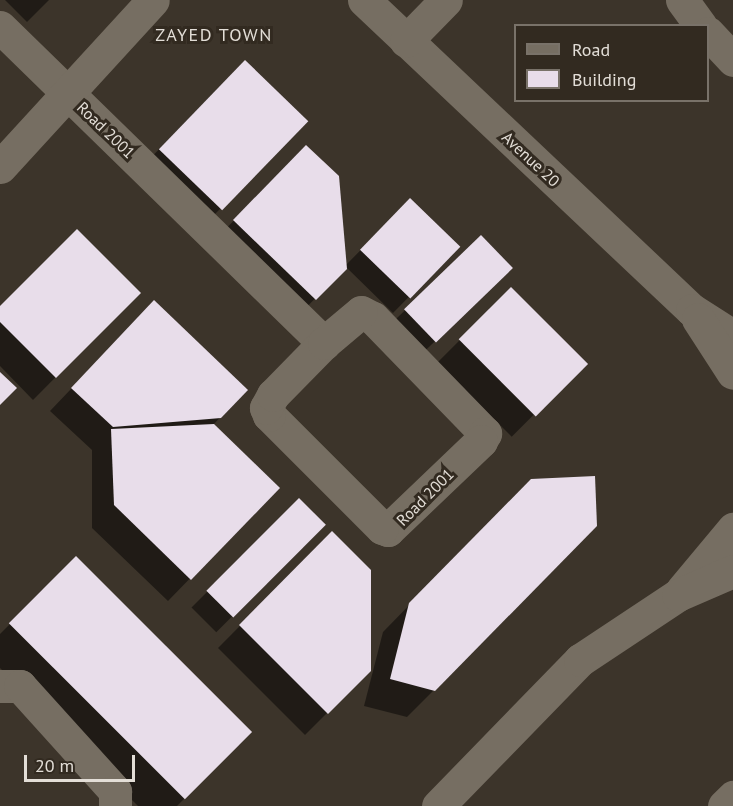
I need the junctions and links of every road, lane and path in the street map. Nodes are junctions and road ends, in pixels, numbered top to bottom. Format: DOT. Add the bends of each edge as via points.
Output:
graph roads {
  1 [pos="153,0"];
  2 [pos="168,0"];
  3 [pos="446,0"];
  4 [pos="682,0"];
  5 [pos="364,2"];
  6 [pos="699,24"];
  7 [pos="0,27"];
  8 [pos="127,32"];
  9 [pos="709,34"];
  10 [pos="406,41"];
  11 [pos="733,60"];
  12 [pos="68,94"];
  13 [pos="0,166"];
  14 [pos="692,310"];
  15 [pos="733,336"];
  16 [pos="324,343"];
  17 [pos="733,373"];
  18 [pos="733,530"];
  19 [pos="733,571"];
  20 [pos="678,596"];
  21 [pos="0,686"];
  22 [pos="733,797"];
  23 [pos="116,806"];
  24 [pos="438,806"];
  25 [pos="724,806"];
  1 -- 8 [label="street, Road 2001"];
  2 -- 8 [label="street, Road 2001"];
  3 -- 10 [label="street"];
  4 -- 6 [label="street" via="683,7"];
  5 -- 10 [label="street, Avenue 20"];
  7 -- 12 [label="street"];
  8 -- 12 [label="street, Road 2001"];
  9 -- 11 [label="street"];
  10 -- 14 [label="street, Avenue 20"];
  12 -- 13 [label="street, Road 2001"];
  12 -- 16 [label="street, Road 2001"];
  14 -- 15 [label="street"];
  14 -- 17 [label="street"];
  16 -- 16 [label="street, Road 2001" via="268,401 268,415 382,528 394,528 481,441 484,428 367,314 355,314"];
  18 -- 20 [label="street"];
  19 -- 20 [label="street"];
  20 -- 24 [label="street" via="580,660"];
  21 -- 23 [label="street" via="20,686 115,791"];
  22 -- 25 [label="street"];
}
